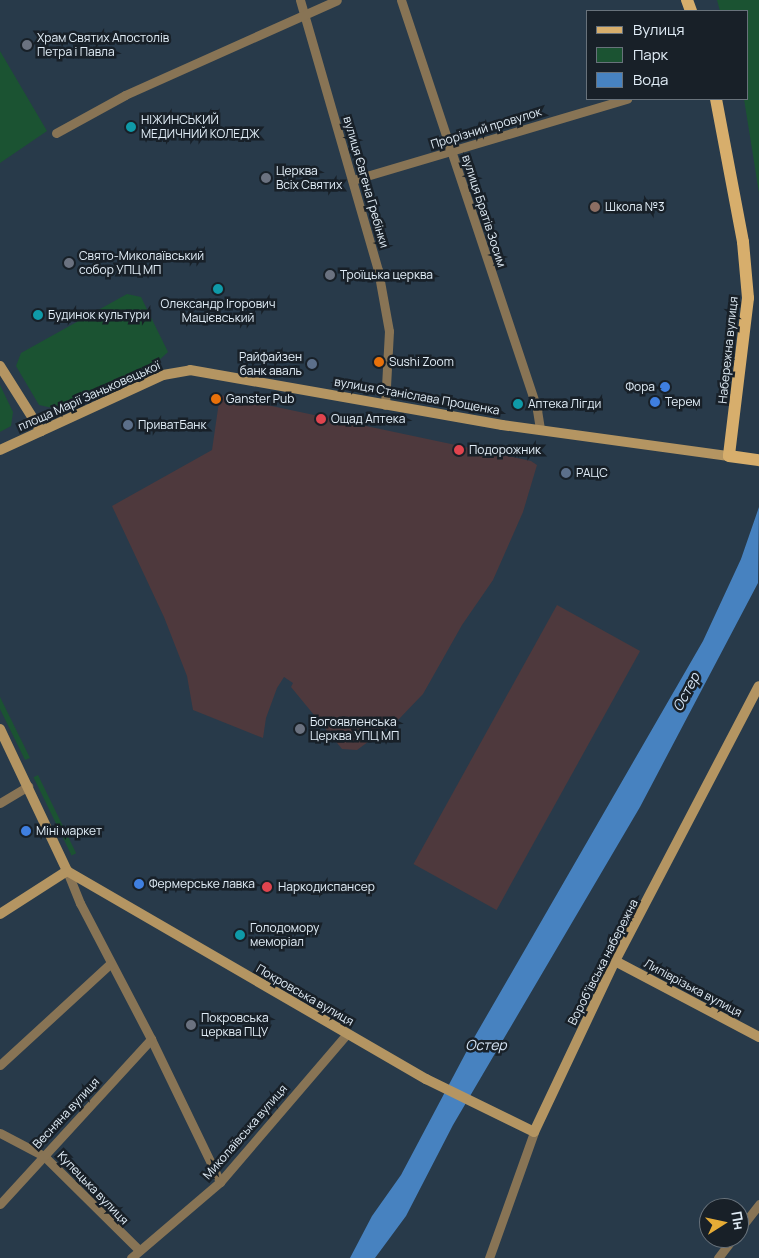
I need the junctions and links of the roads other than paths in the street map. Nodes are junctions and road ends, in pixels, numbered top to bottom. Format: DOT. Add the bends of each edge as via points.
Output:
graph roads {
  1 [pos="300,0"];
  2 [pos="337,0"];
  3 [pos="401,0"];
  4 [pos="306,15"];
  5 [pos="624,100"];
  6 [pos="716,100"];
  7 [pos="56,134"];
  8 [pos="451,151"];
  9 [pos="353,180"];
  10 [pos="0,366"];
  11 [pos="190,370"];
  12 [pos="385,405"];
  13 [pos="540,430"];
  14 [pos="41,431"];
  15 [pos="0,450"];
  16 [pos="729,456"];
  17 [pos="758,460"];
  18 [pos="759,686"];
  19 [pos="0,729"];
  20 [pos="28,786"];
  21 [pos="0,803"];
  22 [pos="67,871"];
  23 [pos="0,914"];
  24 [pos="615,961"];
  25 [pos="110,964"];
  26 [pos="347,1034"];
  27 [pos="759,1038"];
  28 [pos="151,1039"];
  29 [pos="0,1065"];
  30 [pos="534,1132"];
  31 [pos="0,1133"];
  32 [pos="44,1156"];
  33 [pos="220,1182"];
  34 [pos="0,1204"];
  35 [pos="759,1204"];
  36 [pos="749,1217"];
  37 [pos="138,1250"];
  38 [pos="131,1258"];
  39 [pos="488,1258"];
  1 -- 4 [label="street, вулиця Євгена Гребінки"];
  2 -- 4 [label="street"];
  3 -- 8 [label="street, вулиця Братів Зосим"];
  4 -- 7 [label="street" via="125,95"];
  4 -- 9 [label="street, вулиця Євгена Гребінки"];
  5 -- 8 [label="street, Прорізний провулок"];
  6 -- 16 [label="main road, Набережна вулиця" via="742,233 748,290 744,353"];
  8 -- 9 [label="street, Прорізний провулок"];
  8 -- 13 [label="street, вулиця Братів Зосим" via="537,410"];
  9 -- 12 [label="street, вулиця Євгена Гребінки" via="378,270 389,331"];
  10 -- 14 [label="street"];
  11 -- 12 [label="street, вулиця Станіслава Прощенка"];
  11 -- 14 [label="street, площа Марії Заньковецької" via="163,375"];
  12 -- 13 [label="street, вулиця Станіслава Прощенка"];
  13 -- 16 [label="street, вулиця Станіслава Прощенка"];
  14 -- 15 [label="street, площа Марії Заньковецької"];
  16 -- 17 [label="main road, вулиця Станіслава Прощенка"];
  18 -- 24 [label="street, Воробʼївська набережна"];
  19 -- 20 [label="street"];
  20 -- 21 [label="street"];
  20 -- 22 [label="street"];
  22 -- 23 [label="street"];
  22 -- 25 [label="street"];
  22 -- 26 [label="street, Покровська вулиця"];
  24 -- 27 [label="street, Липіврізька вулиця"];
  24 -- 30 [label="street, Воробʼївська набережна"];
  25 -- 28 [label="street"];
  25 -- 29 [label="street"];
  26 -- 30 [label="street, Покровська вулиця" via="426,1079"];
  26 -- 33 [label="street, Миколаївська вулиця"];
  28 -- 32 [label="street, Весняна вулиця"];
  28 -- 33 [label="street"];
  30 -- 39 [label="street, Воробʼївська набережна"];
  31 -- 32 [label="street, Купецька вулиця"];
  32 -- 34 [label="street, Весняна вулиця"];
  32 -- 37 [label="street, Купецька вулиця"];
  33 -- 37 [label="street, Миколаївська вулиця"];
  35 -- 36 [label="street"];
  37 -- 38 [label="street, Миколаївська вулиця"];
}
